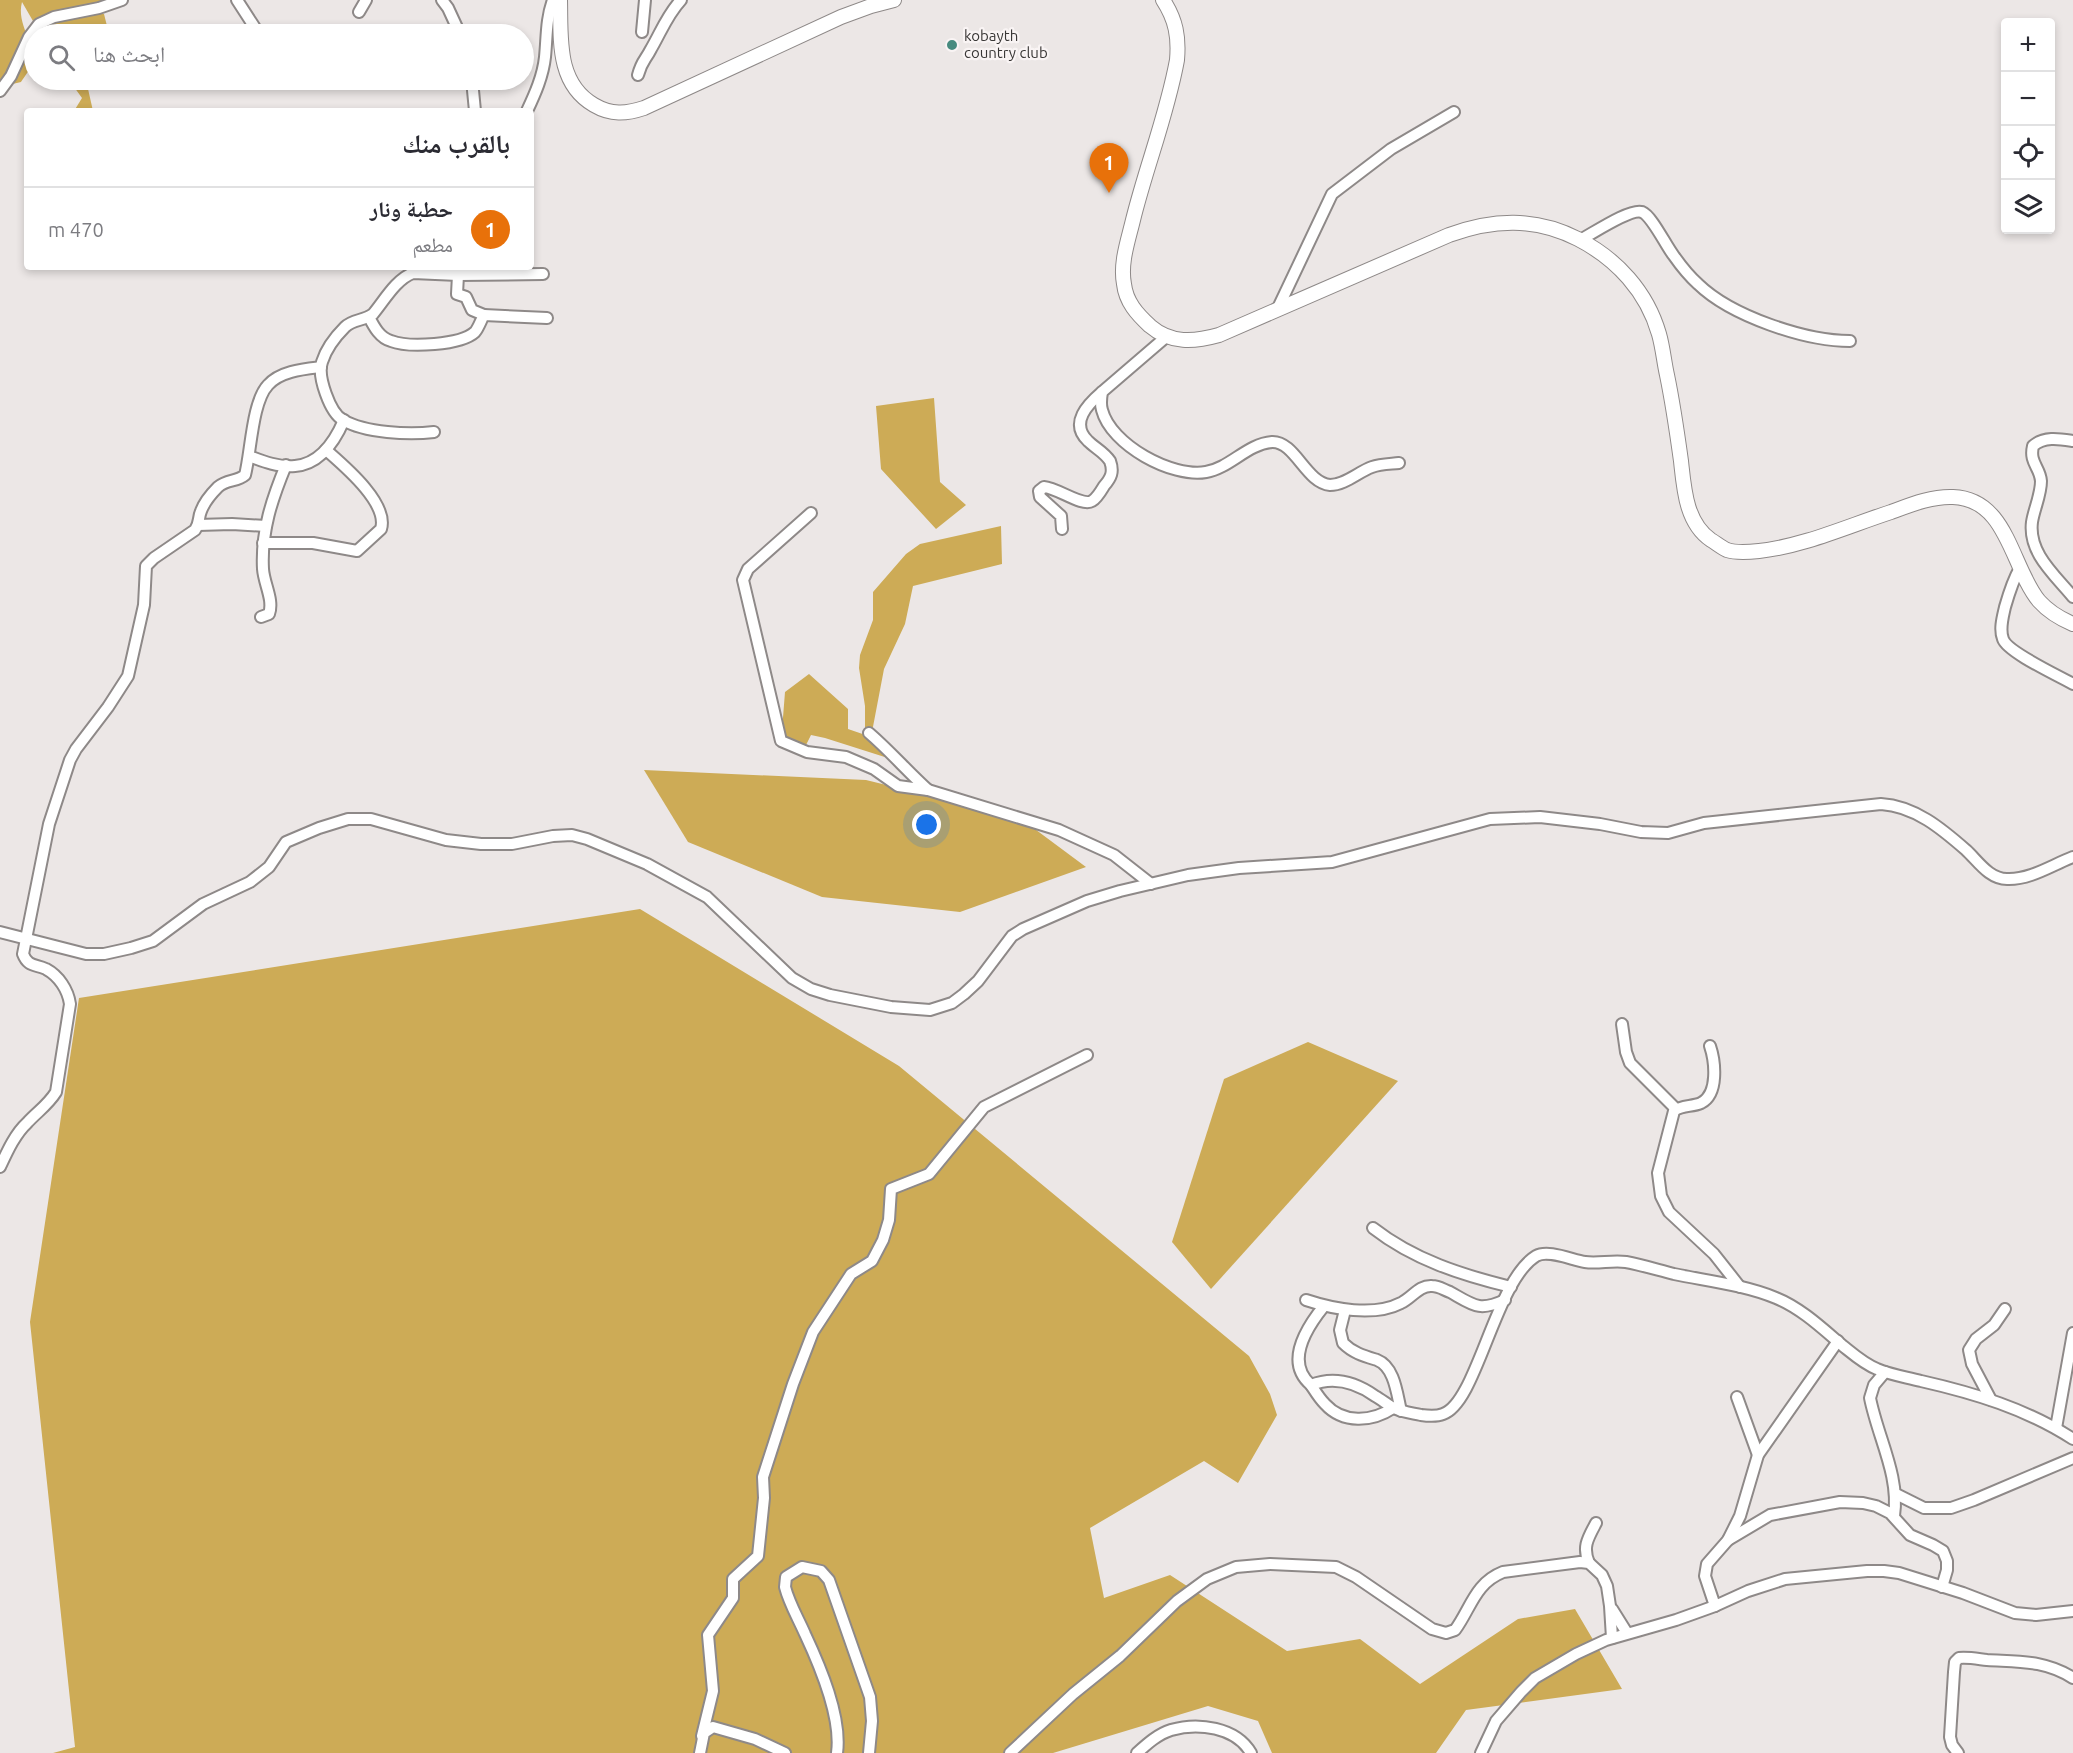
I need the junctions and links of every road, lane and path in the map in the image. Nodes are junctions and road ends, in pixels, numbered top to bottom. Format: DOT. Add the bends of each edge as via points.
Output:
graph roads {
  1 [pos="122,0"];
  2 [pos="237,0"];
  3 [pos="366,0"];
  4 [pos="442,0"];
  5 [pos="553,0"];
  6 [pos="560,0"];
  7 [pos="645,0"];
  8 [pos="681,0"];
  9 [pos="894,0"];
  10 [pos="1163,0"];
  11 [pos="359,12"];
  12 [pos="39,24"];
  13 [pos="253,24"];
  14 [pos="456,24"];
  15 [pos="642,33"];
  16 [pos="24,48"];
  17 [pos="638,75"];
  18 [pos="473,90"];
  19 [pos="0,91"];
  20 [pos="475,108"];
  21 [pos="528,108"];
  22 [pos="1454,112"];
  23 [pos="1580,240"];
  24 [pos="459,271"];
  25 [pos="543,274"];
  26 [pos="1278,308"];
  27 [pos="484,315"];
  28 [pos="369,317"];
  29 [pos="547,318"];
  30 [pos="1166,337"];
  31 [pos="1850,340"];
  32 [pos="321,367"];
  33 [pos="1102,392"];
  34 [pos="344,420"];
  35 [pos="434,432"];
  36 [pos="2073,441"];
  37 [pos="326,450"];
  38 [pos="249,456"];
  39 [pos="1399,463"];
  40 [pos="286,465"];
  41 [pos="811,513"];
  42 [pos="198,525"];
  43 [pos="266,526"];
  44 [pos="1062,529"];
  45 [pos="264,543"];
  46 [pos="2020,568"];
  47 [pos="2068,586"];
  48 [pos="2073,597"];
  49 [pos="261,617"];
  50 [pos="2073,624"];
  51 [pos="2073,684"];
  52 [pos="869,734"];
  53 [pos="928,790"];
  54 [pos="2073,857"];
  55 [pos="1151,884"];
  56 [pos="0,932"];
  57 [pos="26,939"];
  58 [pos="1622,1024"];
  59 [pos="1710,1046"];
  60 [pos="1087,1055"];
  61 [pos="1676,1109"];
  62 [pos="0,1167"];
  63 [pos="1373,1228"];
  64 [pos="1511,1287"];
  65 [pos="1740,1287"];
  66 [pos="1306,1300"];
  67 [pos="1505,1300"];
  68 [pos="1324,1306"];
  69 [pos="2005,1309"];
  70 [pos="1345,1310"];
  71 [pos="2073,1333"];
  72 [pos="1838,1341"];
  73 [pos="1885,1372"];
  74 [pos="1311,1384"];
  75 [pos="1737,1397"];
  76 [pos="1991,1400"];
  77 [pos="1397,1409"];
  78 [pos="2056,1428"];
  79 [pos="2073,1439"];
  80 [pos="1758,1455"];
  81 [pos="2073,1458"];
  82 [pos="1896,1494"];
  83 [pos="1894,1516"];
  84 [pos="1596,1523"];
  85 [pos="1728,1540"];
  86 [pos="1589,1563"];
  87 [pos="1942,1587"];
  88 [pos="1610,1606"];
  89 [pos="1715,1606"];
  90 [pos="2073,1611"];
  91 [pos="1627,1633"];
  92 [pos="1612,1638"];
  93 [pos="2073,1678"];
  94 [pos="702,1736"];
  95 [pos="700,1753"];
  96 [pos="785,1753"];
  97 [pos="837,1753"];
  98 [pos="869,1753"];
  99 [pos="1010,1753"];
  100 [pos="1137,1753"];
  101 [pos="1251,1753"];
  102 [pos="1481,1753"];
  103 [pos="1959,1753"];
  1 -- 12 [label="street"];
  2 -- 13 [label="street"];
  3 -- 11 [label="street"];
  4 -- 14 [label="street"];
  5 -- 21 [label="street" via="540,78"];
  6 -- 9 [label="main road" via="562,56 569,80 592,104 622,113 644,108 841,17"];
  7 -- 15 [label="street"];
  8 -- 17 [label="street" via="662,24 650,53 641,61"];
  10 -- 30 [label="main road" via="1178,35 1177,60 1134,213 1123,271 1127,298 1134,309"];
  16 -- 19 [label="street"];
  18 -- 20 [label="street"];
  22 -- 26 [label="street" via="1391,148 1332,194"];
  23 -- 26 [label="main road" via="1538,225 1480,225"];
  23 -- 31 [label="street" via="1627,214 1643,213 1684,269 1716,298 1797,333"];
  23 -- 46 [label="main road" via="1619,267 1648,307 1659,334 1687,504 1708,538 1727,550 1780,549 1925,501 1953,497 1973,501 1992,513"];
  24 -- 25 [label="street"];
  24 -- 27 [label="street" via="458,295 466,297 472,310"];
  24 -- 28 [label="street" via="408,274"];
  26 -- 30 [label="main road" via="1219,336 1187,341"];
  27 -- 28 [label="street" via="478,328 467,337 413,344 384,338"];
  27 -- 29 [label="street"];
  28 -- 32 [label="street" via="345,327 330,345"];
  30 -- 33 [label="street"];
  32 -- 34 [label="street" via="331,406"];
  32 -- 38 [label="street" via="286,374 268,385 258,406"];
  33 -- 39 [label="street" via="1102,410 1112,429 1138,453 1173,469 1190,473 1217,470 1249,451 1275,442 1286,446 1317,479 1329,484 1348,480 1374,466"];
  33 -- 44 [label="street" via="1085,407 1080,423 1086,440 1110,460 1111,477 1089,502 1055,489 1044,487 1039,491 1040,497 1061,516"];
  34 -- 35 [label="street" via="394,432"];
  34 -- 37 [label="street"];
  36 -- 47 [label="street" via="2041,441 2033,446 2031,454 2041,482 2032,542"];
  37 -- 40 [label="street" via="305,463"];
  37 -- 45 [label="street" via="368,493 382,520 381,529 357,551 313,543"];
  38 -- 40 [label="street"];
  38 -- 42 [label="street" via="244,475 219,487 200,512"];
  40 -- 43 [label="street"];
  41 -- 53 [label="street" via="748,569 743,580 781,741 807,752 860,763 898,786"];
  42 -- 43 [label="street"];
  42 -- 57 [label="street" via="146,566 144,605 128,676 70,760 49,824"];
  43 -- 45 [label="street"];
  45 -- 49 [label="street" via="264,581 271,607 269,614"];
  46 -- 50 [label="main road" via="2039,601 2054,615"];
  46 -- 51 [label="street" via="2002,620 2002,638 2010,649"];
  47 -- 48 [label="street"];
  52 -- 53 [label="street"];
  53 -- 55 [label="street" via="1059,830 1114,855"];
  54 -- 55 [label="street" via="2026,877 2002,879 1990,874 1936,825 1903,807 1881,804 1704,823 1668,833 1540,817 1490,819 1332,862 1216,870"];
  55 -- 57 [label="street" via="1088,901 1023,929 1012,936 987,971 964,994 942,1007 921,1011 811,989 792,978 707,897 647,864 587,839 562,835 512,844 481,844 446,840 388,822 359,818 286,842 269,867 250,882 203,904 153,941 105,954 86,954"];
  56 -- 57 [label="street"];
  57 -- 62 [label="street" via="26,962 58,978 70,1004 56,1092 25,1124"];
  58 -- 61 [label="street" via="1630,1063"];
  59 -- 61 [label="street" via="1711,1094 1701,1102"];
  60 -- 94 [label="street" via="984,1107 929,1174 891,1189 884,1240 872,1261 851,1274 813,1332 793,1384 763,1477 758,1556 733,1579 733,1598 708,1635 713,1691"];
  61 -- 65 [label="street" via="1659,1173 1661,1196 1669,1212 1714,1254"];
  63 -- 64 [label="street" via="1416,1256 1473,1278"];
  64 -- 65 [label="street" via="1527,1264 1542,1253 1586,1262 1632,1263"];
  64 -- 67 [label="street"];
  65 -- 72 [label="street" via="1778,1298"];
  66 -- 68 [label="street"];
  67 -- 70 [label="street" via="1490,1306 1474,1306 1433,1286 1419,1289 1392,1307"];
  67 -- 77 [label="street" via="1457,1405 1436,1416"];
  68 -- 70 [label="street"];
  68 -- 74 [label="street" via="1306,1332 1299,1354 1301,1374"];
  69 -- 76 [label="street" via="1969,1350"];
  70 -- 77 [label="street" via="1340,1330 1342,1344 1387,1367"];
  71 -- 78 [label="street"];
  72 -- 73 [label="street" via="1867,1364"];
  72 -- 80 [label="street"];
  73 -- 76 [label="street"];
  73 -- 82 [label="street" via="1874,1385 1870,1398"];
  74 -- 77 [label="street" via="1348,1382"];
  74 -- 77 [label="street" via="1332,1410 1352,1418 1377,1418"];
  75 -- 80 [label="street"];
  76 -- 78 [label="street"];
  78 -- 79 [label="street"];
  80 -- 85 [label="street" via="1740,1516"];
  81 -- 82 [label="street" via="1951,1508 1924,1508"];
  82 -- 83 [label="street"];
  83 -- 85 [label="street" via="1876,1506 1840,1502 1770,1515"];
  83 -- 87 [label="street" via="1910,1535 1946,1555"];
  84 -- 86 [label="street" via="1586,1541"];
  85 -- 89 [label="street" via="1705,1569"];
  86 -- 88 [label="street" via="1602,1575"];
  86 -- 99 [label="street" via="1514,1570 1493,1576 1480,1589 1455,1630 1446,1633 1432,1629 1336,1567 1236,1567 1207,1579 1177,1601"];
  87 -- 89 [label="street" via="1899,1573 1867,1571 1785,1579"];
  87 -- 90 [label="street" via="2015,1613"];
  88 -- 91 [label="street"];
  88 -- 92 [label="street"];
  89 -- 91 [label="street"];
  91 -- 92 [label="street"];
  92 -- 102 [label="street" via="1535,1678 1496,1721"];
  93 -- 103 [label="street" via="2035,1662 1959,1658 1954,1672 1950,1731 1950,1741"];
  94 -- 95 [label="street"];
  94 -- 96 [label="street" via="708,1729 718,1727"];
  97 -- 98 [label="street" via="838,1727 831,1701 785,1587 786,1577 802,1567 815,1568 829,1580 868,1689 872,1721"];
  100 -- 101 [label="street" via="1170,1730 1188,1726 1226,1732 1240,1739"];
}
